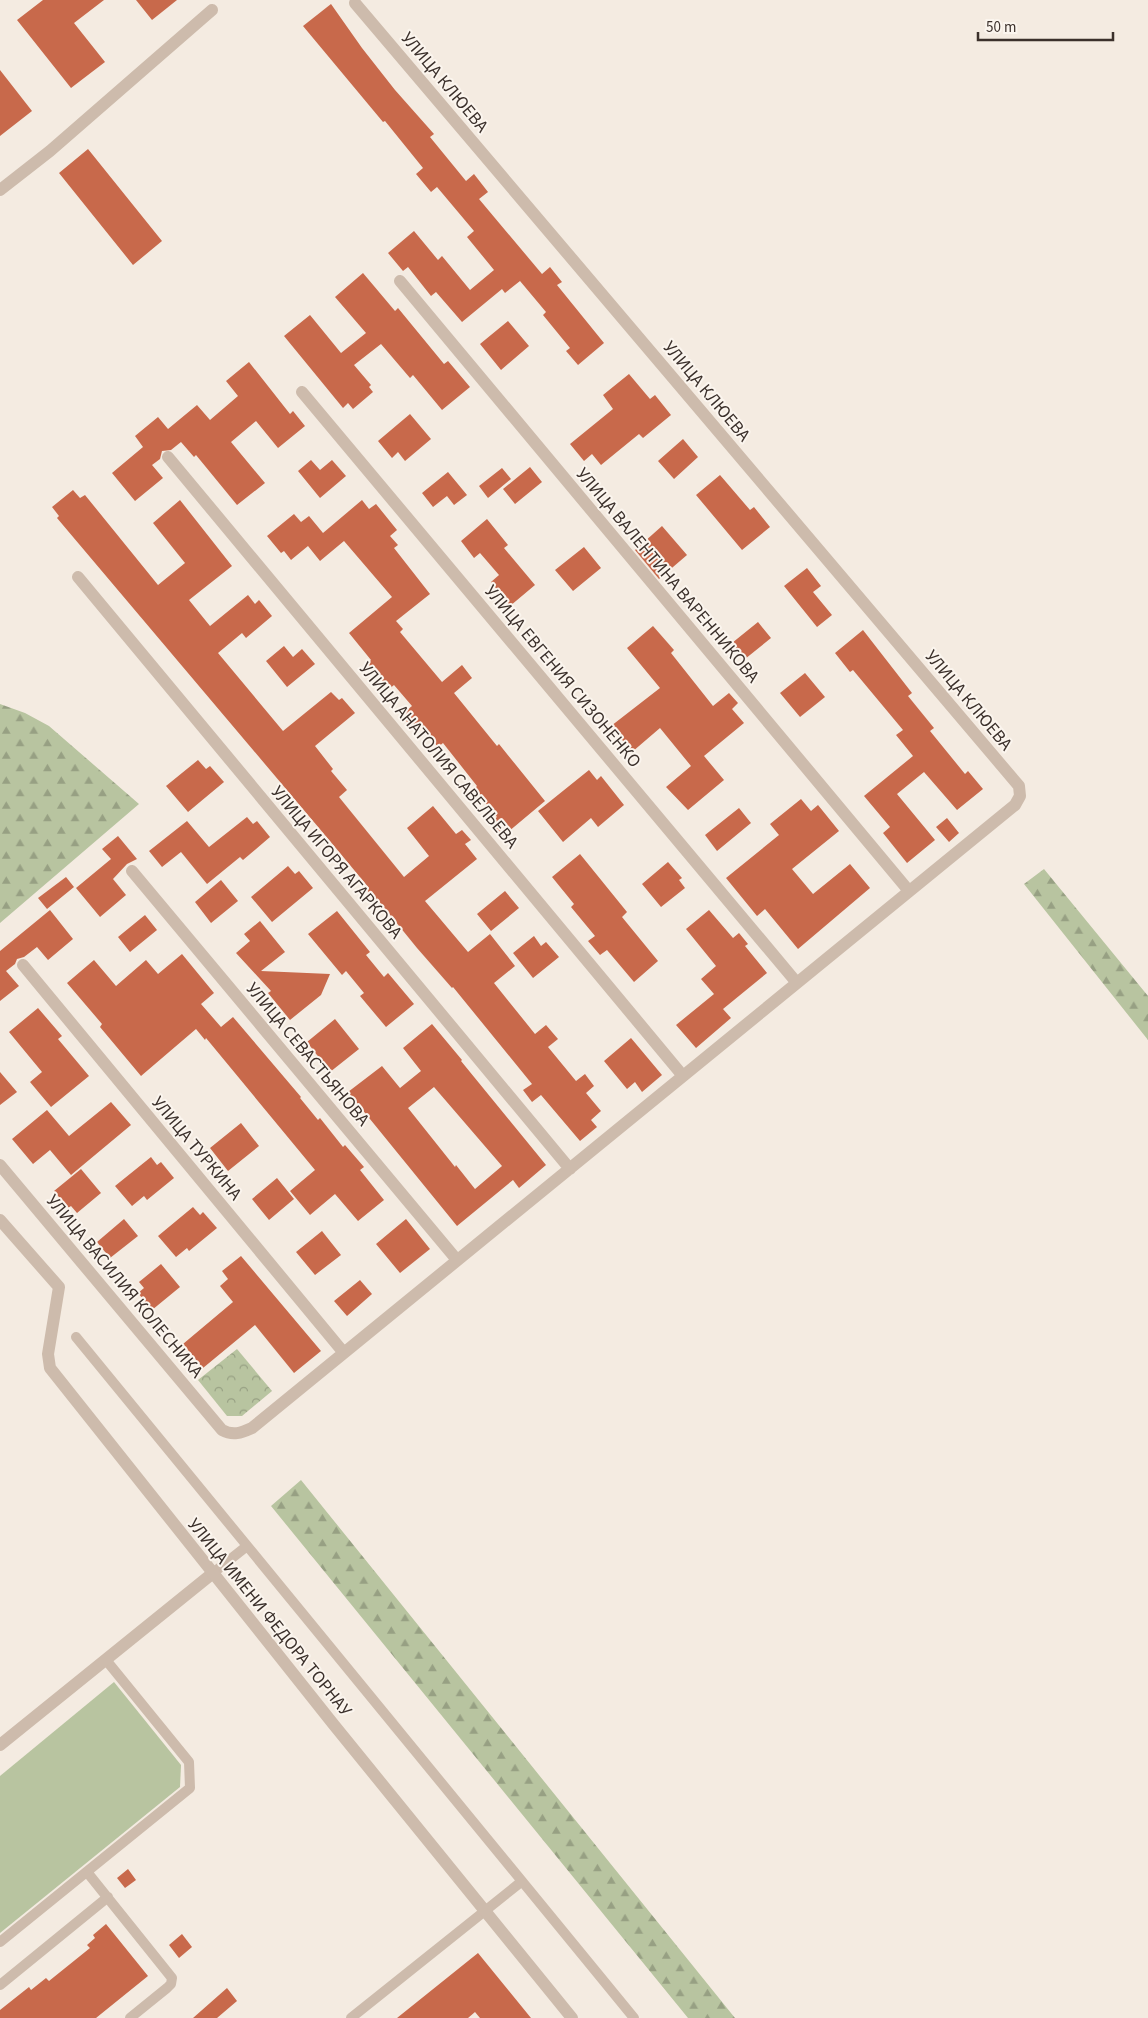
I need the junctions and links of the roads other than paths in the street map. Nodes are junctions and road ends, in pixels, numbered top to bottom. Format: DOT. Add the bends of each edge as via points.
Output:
graph roads {
  1 [pos="355,3"];
  2 [pos="212,10"];
  3 [pos="0,190"];
  4 [pos="400,281"];
  5 [pos="302,392"];
  6 [pos="168,457"];
  7 [pos="78,577"];
  8 [pos="132,871"];
  9 [pos="909,891"];
  10 [pos="23,965"];
  11 [pos="797,983"];
  12 [pos="683,1076"];
  13 [pos="0,1165"];
  14 [pos="570,1169"];
  15 [pos="0,1220"];
  16 [pos="457,1260"];
  17 [pos="76,1337"];
  18 [pos="344,1353"];
  19 [pos="246,1546"];
  20 [pos="213,1573"];
  21 [pos="106,1660"];
  22 [pos="0,1745"];
  23 [pos="87,1872"];
  24 [pos="521,1882"];
  25 [pos="108,1897"];
  26 [pos="485,1911"];
  27 [pos="0,1942"];
  28 [pos="0,1985"];
  29 [pos="130,2018"];
  30 [pos="351,2018"];
  31 [pos="572,2018"];
  32 [pos="634,2018"];
  1 -- 9 [label="street, УЛИЦА КЛЮЕВА" via="1019,786 1020,796 1015,805"];
  2 -- 3 [label="street" via="50,151"];
  4 -- 9 [label="street, УЛИЦА ВАЛЕНТИНА ВАРЕННИКОВА"];
  5 -- 11 [label="street, УЛИЦА ЕВГЕНИЯ СИЗОНЕНКО"];
  6 -- 12 [label="street, УЛИЦА АНАТОЛИЯ САВЕЛЬЕВА"];
  7 -- 14 [label="street, УЛИЦА ИГОРЯ АГАРКОВА"];
  8 -- 16 [label="street, УЛИЦА СЕВАСТЬЯНОВА"];
  9 -- 11 [label="street"];
  10 -- 18 [label="street, УЛИЦА ТУРКИНА"];
  11 -- 12 [label="street"];
  12 -- 14 [label="street"];
  13 -- 18 [label="street, УЛИЦА ВАСИЛИЯ КОЛЕСНИКА" via="222,1430 230,1435 252,1428"];
  14 -- 16 [label="street"];
  15 -- 20 [label="street, УЛИЦА ИМЕНИ ФЕДОРА ТОРНАУ" via="58,1287 48,1354 50,1368"];
  16 -- 18 [label="street"];
  17 -- 19 [label="lane"];
  19 -- 20 [label="lane"];
  19 -- 24 [label="lane"];
  20 -- 21 [label="street"];
  20 -- 26 [label="street, УЛИЦА ИМЕНИ ФЕДОРА ТОРНАУ"];
  21 -- 22 [label="street"];
  21 -- 23 [label="lane" via="189,1762 190,1788"];
  23 -- 25 [label="lane"];
  23 -- 27 [label="lane"];
  24 -- 26 [label="lane"];
  24 -- 32 [label="lane"];
  25 -- 28 [label="lane"];
  25 -- 29 [label="lane" via="172,1978 167,1988"];
  26 -- 30 [label="lane"];
  26 -- 31 [label="street, УЛИЦА ИМЕНИ ФЕДОРА ТОРНАУ"];
}
